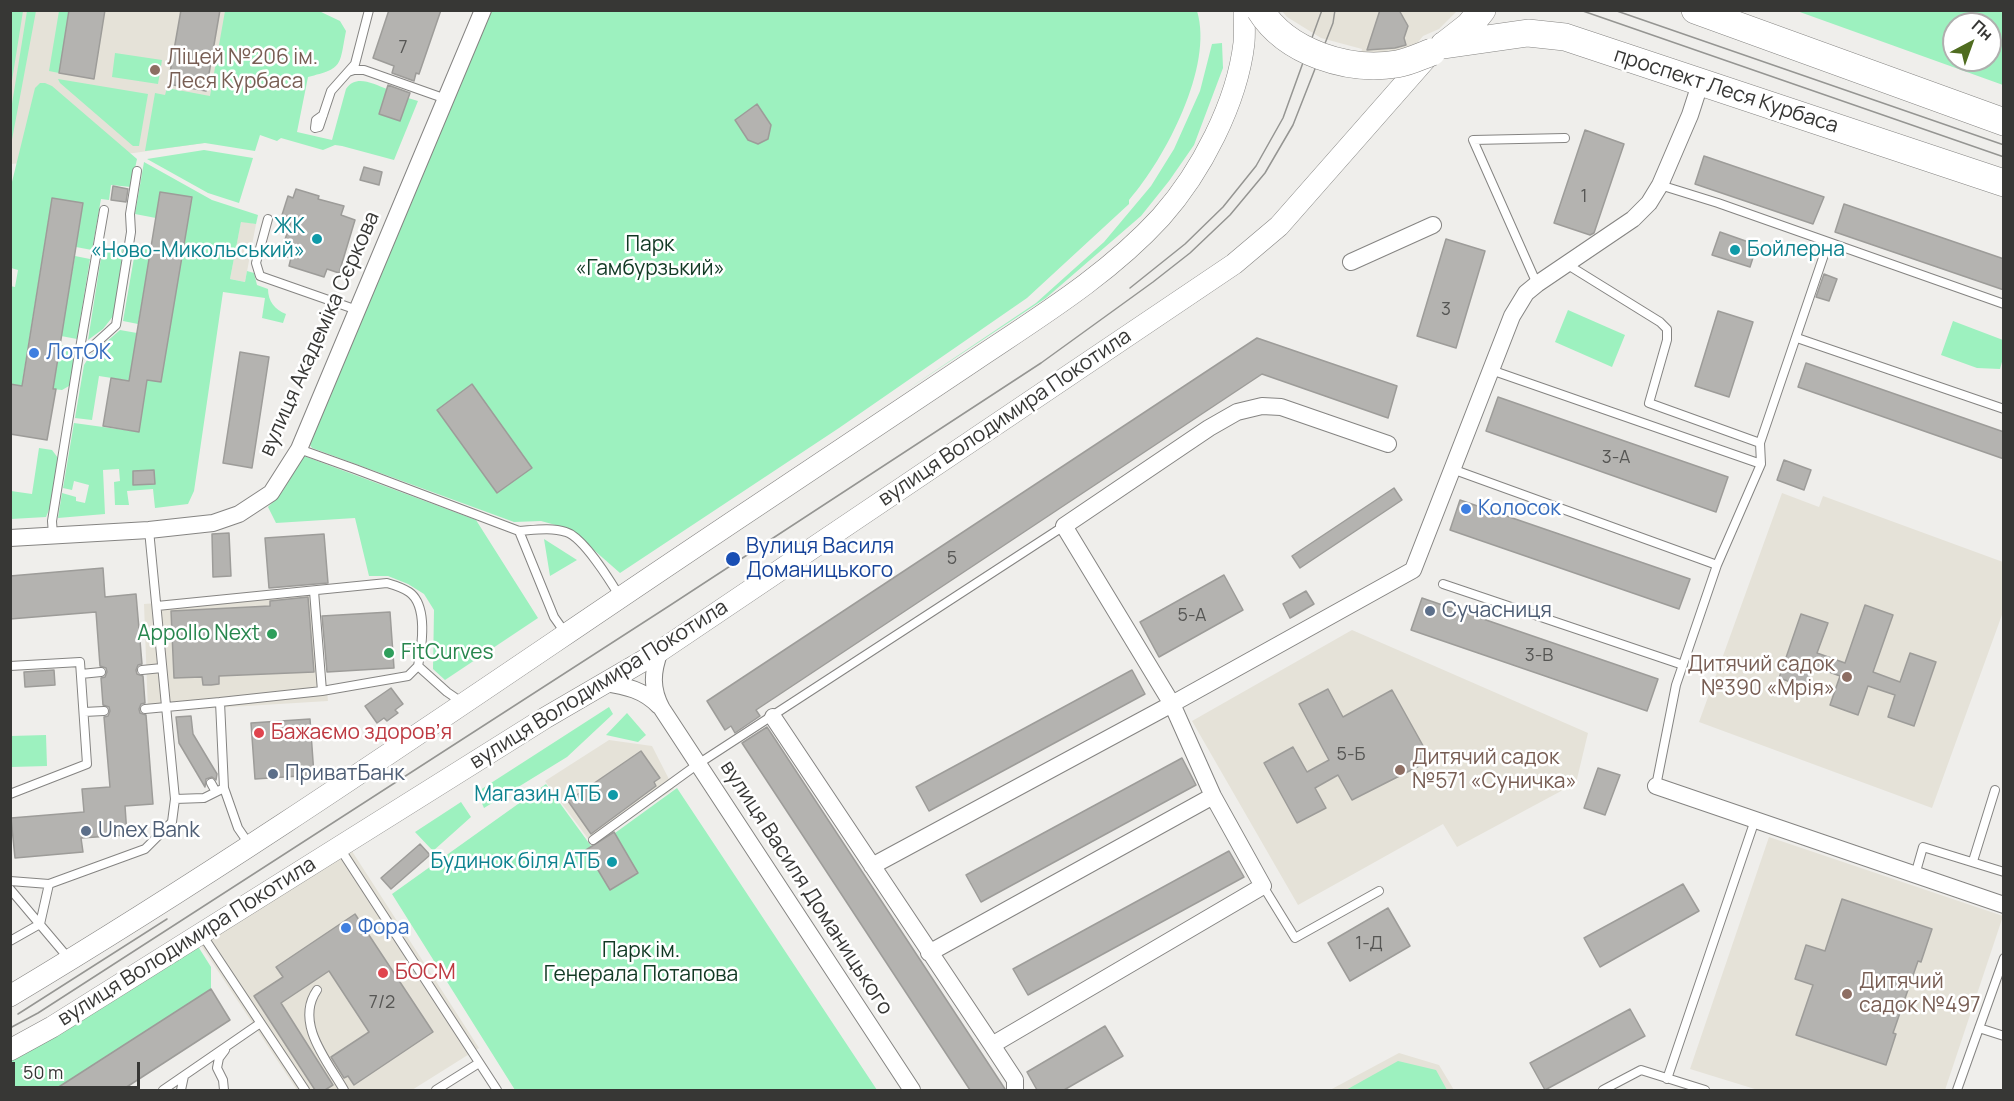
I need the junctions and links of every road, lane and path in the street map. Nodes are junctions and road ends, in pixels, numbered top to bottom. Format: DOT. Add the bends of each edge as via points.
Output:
graph roads {
  1 [pos="369,10"];
  2 [pos="483,10"];
  3 [pos="1244,10"];
  4 [pos="1260,10"];
  5 [pos="1482,10"];
  6 [pos="1695,10"];
  7 [pos="1438,49"];
  8 [pos="356,67"];
  9 [pos="1701,81"];
  10 [pos="446,99"];
  11 [pos="323,115"];
  12 [pos="2004,122"];
  13 [pos="1565,138"];
  14 [pos="137,171"];
  15 [pos="2004,183"];
  16 [pos="1660,185"];
  17 [pos="104,210"];
  18 [pos="268,219"];
  19 [pos="1433,225"];
  20 [pos="1828,243"];
  21 [pos="1351,262"];
  22 [pos="1568,265"];
  23 [pos="1537,284"];
  24 [pos="2004,304"];
  25 [pos="357,310"];
  26 [pos="1797,338"];
  27 [pos="79,354"];
  28 [pos="1491,370"];
  29 [pos="2004,409"];
  30 [pos="1760,443"];
  31 [pos="1388,444"];
  32 [pos="299,449"];
  33 [pos="1761,464"];
  34 [pos="1452,469"];
  35 [pos="1064,526"];
  36 [pos="149,530"];
  37 [pos="519,531"];
  38 [pos="52,535"];
  39 [pos="10,538"];
  40 [pos="1717,565"];
  41 [pos="1443,584"];
  42 [pos="314,591"];
  43 [pos="620,597"];
  44 [pos="157,606"];
  45 [pos="566,634"];
  46 [pos="660,651"];
  47 [pos="1683,665"];
  48 [pos="10,666"];
  49 [pos="418,666"];
  50 [pos="162,668"];
  51 [pos="142,670"];
  52 [pos="100,672"];
  53 [pos="81,674"];
  54 [pos="604,683"];
  55 [pos="322,691"];
  56 [pos="220,702"];
  57 [pos="463,704"];
  58 [pos="1172,704"];
  59 [pos="166,707"];
  60 [pos="145,709"];
  61 [pos="662,709"];
  62 [pos="104,711"];
  63 [pos="84,712"];
  64 [pos="773,717"];
  65 [pos="698,764"];
  66 [pos="211,783"];
  67 [pos="1656,786"];
  68 [pos="220,790"];
  69 [pos="1995,790"];
  70 [pos="10,794"];
  71 [pos="1213,796"];
  72 [pos="175,799"];
  73 [pos="1755,820"];
  74 [pos="593,840"];
  75 [pos="250,845"];
  76 [pos="338,846"];
  77 [pos="1972,861"];
  78 [pos="872,866"];
  79 [pos="2004,872"];
  80 [pos="1915,875"];
  81 [pos="10,881"];
  82 [pos="50,884"];
  83 [pos="1263,886"];
  84 [pos="10,889"];
  85 [pos="1379,891"];
  86 [pos="2004,905"];
  87 [pos="40,924"];
  88 [pos="201,933"];
  89 [pos="10,941"];
  90 [pos="929,953"];
  91 [pos="2004,958"];
  92 [pos="70,960"];
  93 [pos="317,990"];
  94 [pos="10,996"];
  95 [pos="260,1024"];
  96 [pos="1979,1028"];
  97 [pos="2004,1036"];
  98 [pos="234,1041"];
  99 [pos="992,1045"];
  100 [pos="10,1050"];
  101 [pos="479,1063"];
  102 [pos="189,1071"];
  103 [pos="219,1073"];
  104 [pos="1668,1079"];
  105 [pos="178,1088"];
  106 [pos="163,1090"];
  107 [pos="224,1090"];
  108 [pos="305,1090"];
  109 [pos="344,1090"];
  110 [pos="436,1090"];
  111 [pos="497,1090"];
  112 [pos="912,1090"];
  113 [pos="1015,1090"];
  114 [pos="1603,1090"];
  115 [pos="1705,1090"];
  116 [pos="1957,1090"];
  1 -- 8 [label="lane"];
  2 -- 10 [label="street, вулиця Академіка Сєркова"];
  3 -- 43 [label="street" via="1244,44 1236,80 1208,151 1162,215 1118,260 1014,334"];
  4 -- 7 [label="main road, bridge" via="1292,42 1324,58 1361,66 1398,64"];
  5 -- 7 [label="main road" via="1469,26"];
  6 -- 12 [label="main road"];
  7 -- 9 [label="main road, проспект Леся Курбаса" via="1528,33 1564,37"];
  7 -- 46 [label="street, вулиця Володимира Покотила" via="1279,226 1234,264"];
  8 -- 10 [label="lane"];
  8 -- 11 [label="lane" via="331,91"];
  9 -- 15 [label="main road, проспект Леся Курбаса"];
  9 -- 16 [label="street"];
  10 -- 25 [label="street, вулиця Академіка Сєркова"];
  13 -- 23 [label="lane" via="1473,140"];
  14 -- 27 [label="lane" via="116,325"];
  16 -- 20 [label="lane"];
  16 -- 22 [label="street" via="1633,219"];
  17 -- 27 [label="lane"];
  18 -- 25 [label="lane" via="256,263 260,276"];
  19 -- 21 [label="street"];
  20 -- 24 [label="lane"];
  20 -- 26 [label="lane"];
  22 -- 23 [label="street"];
  22 -- 30 [label="lane" via="1667,329 1649,403"];
  23 -- 28 [label="street" via="1526,293 1512,316"];
  25 -- 32 [label="street, вулиця Академіка Сєркова"];
  26 -- 29 [label="lane"];
  26 -- 30 [label="lane"];
  27 -- 38 [label="lane"];
  28 -- 33 [label="lane"];
  28 -- 34 [label="street"];
  30 -- 33 [label="lane"];
  31 -- 35 [label="street" via="1281,407 1262,406 1237,412"];
  32 -- 36 [label="street, вулиця Академіка Сєркова" via="271,493 239,514 213,523"];
  32 -- 37 [label="lane"];
  33 -- 40 [label="lane"];
  34 -- 40 [label="lane"];
  34 -- 58 [label="street" via="1413,570"];
  35 -- 58 [label="street"];
  35 -- 64 [label="lane"];
  36 -- 38 [label="street, вулиця Академіка Сєркова"];
  36 -- 44 [label="lane"];
  37 -- 43 [label="lane" via="568,532 609,578"];
  37 -- 45 [label="lane" via="554,617"];
  38 -- 39 [label="street, вулиця Академіка Сєркова"];
  40 -- 47 [label="lane"];
  41 -- 47 [label="lane"];
  42 -- 44 [label="lane"];
  42 -- 49 [label="lane" via="387,583 411,592 421,609"];
  42 -- 55 [label="lane"];
  43 -- 45 [label="street"];
  44 -- 50 [label="lane"];
  45 -- 57 [label="street"];
  46 -- 54 [label="street, вулиця Володимира Покотила"];
  46 -- 61 [label="street, вулиця Василя Доманицького" via="653,676 656,699"];
  47 -- 67 [label="lane"];
  48 -- 53 [label="lane" via="81,662"];
  49 -- 55 [label="lane" via="408,676"];
  49 -- 57 [label="lane"];
  50 -- 51 [label="lane"];
  50 -- 59 [label="lane"];
  52 -- 53 [label="lane"];
  53 -- 63 [label="lane"];
  54 -- 61 [label="street, вулиця Василя Доманицького" via="643,692"];
  54 -- 76 [label="street, вулиця Володимира Покотила"];
  55 -- 56 [label="lane"];
  56 -- 59 [label="lane"];
  56 -- 68 [label="lane"];
  57 -- 75 [label="street"];
  58 -- 71 [label="street"];
  58 -- 78 [label="street"];
  59 -- 60 [label="lane"];
  59 -- 72 [label="lane"];
  61 -- 65 [label="street, вулиця Василя Доманицького"];
  62 -- 63 [label="lane"];
  63 -- 70 [label="lane" via="87,764"];
  64 -- 65 [label="lane"];
  64 -- 78 [label="street"];
  65 -- 74 [label="lane"];
  65 -- 112 [label="street, вулиця Василя Доманицького"];
  66 -- 68 [label="lane"];
  67 -- 73 [label="street"];
  68 -- 72 [label="lane" via="204,798"];
  68 -- 75 [label="lane"];
  69 -- 77 [label="lane"];
  71 -- 83 [label="street"];
  71 -- 90 [label="street"];
  72 -- 82 [label="lane" via="172,822 144,849"];
  73 -- 80 [label="street"];
  73 -- 104 [label="lane"];
  75 -- 92 [label="street"];
  76 -- 88 [label="street, вулиця Володимира Покотила"];
  76 -- 101 [label="lane"];
  77 -- 79 [label="lane"];
  77 -- 80 [label="lane" via="1923,847"];
  78 -- 90 [label="street"];
  80 -- 86 [label="street"];
  81 -- 82 [label="lane"];
  82 -- 87 [label="lane"];
  83 -- 85 [label="lane" via="1295,938"];
  83 -- 99 [label="street"];
  84 -- 87 [label="lane"];
  87 -- 89 [label="lane"];
  87 -- 92 [label="lane"];
  88 -- 95 [label="lane"];
  88 -- 100 [label="street, вулиця Володимира Покотила"];
  90 -- 99 [label="street"];
  91 -- 96 [label="lane"];
  92 -- 94 [label="street"];
  93 -- 109 [label="lane" via="309,1004 311,1030"];
  95 -- 98 [label="lane"];
  95 -- 108 [label="lane"];
  96 -- 97 [label="lane"];
  96 -- 116 [label="lane"];
  98 -- 102 [label="lane"];
  98 -- 103 [label="lane" via="219,1058"];
  99 -- 113 [label="street" via="1015,1080"];
  101 -- 110 [label="lane"];
  101 -- 111 [label="lane"];
  102 -- 103 [label="lane" via="206,1067"];
  102 -- 105 [label="lane"];
  103 -- 107 [label="lane"];
  104 -- 114 [label="lane" via="1641,1070"];
  104 -- 115 [label="lane"];
  105 -- 106 [label="lane"];
}
